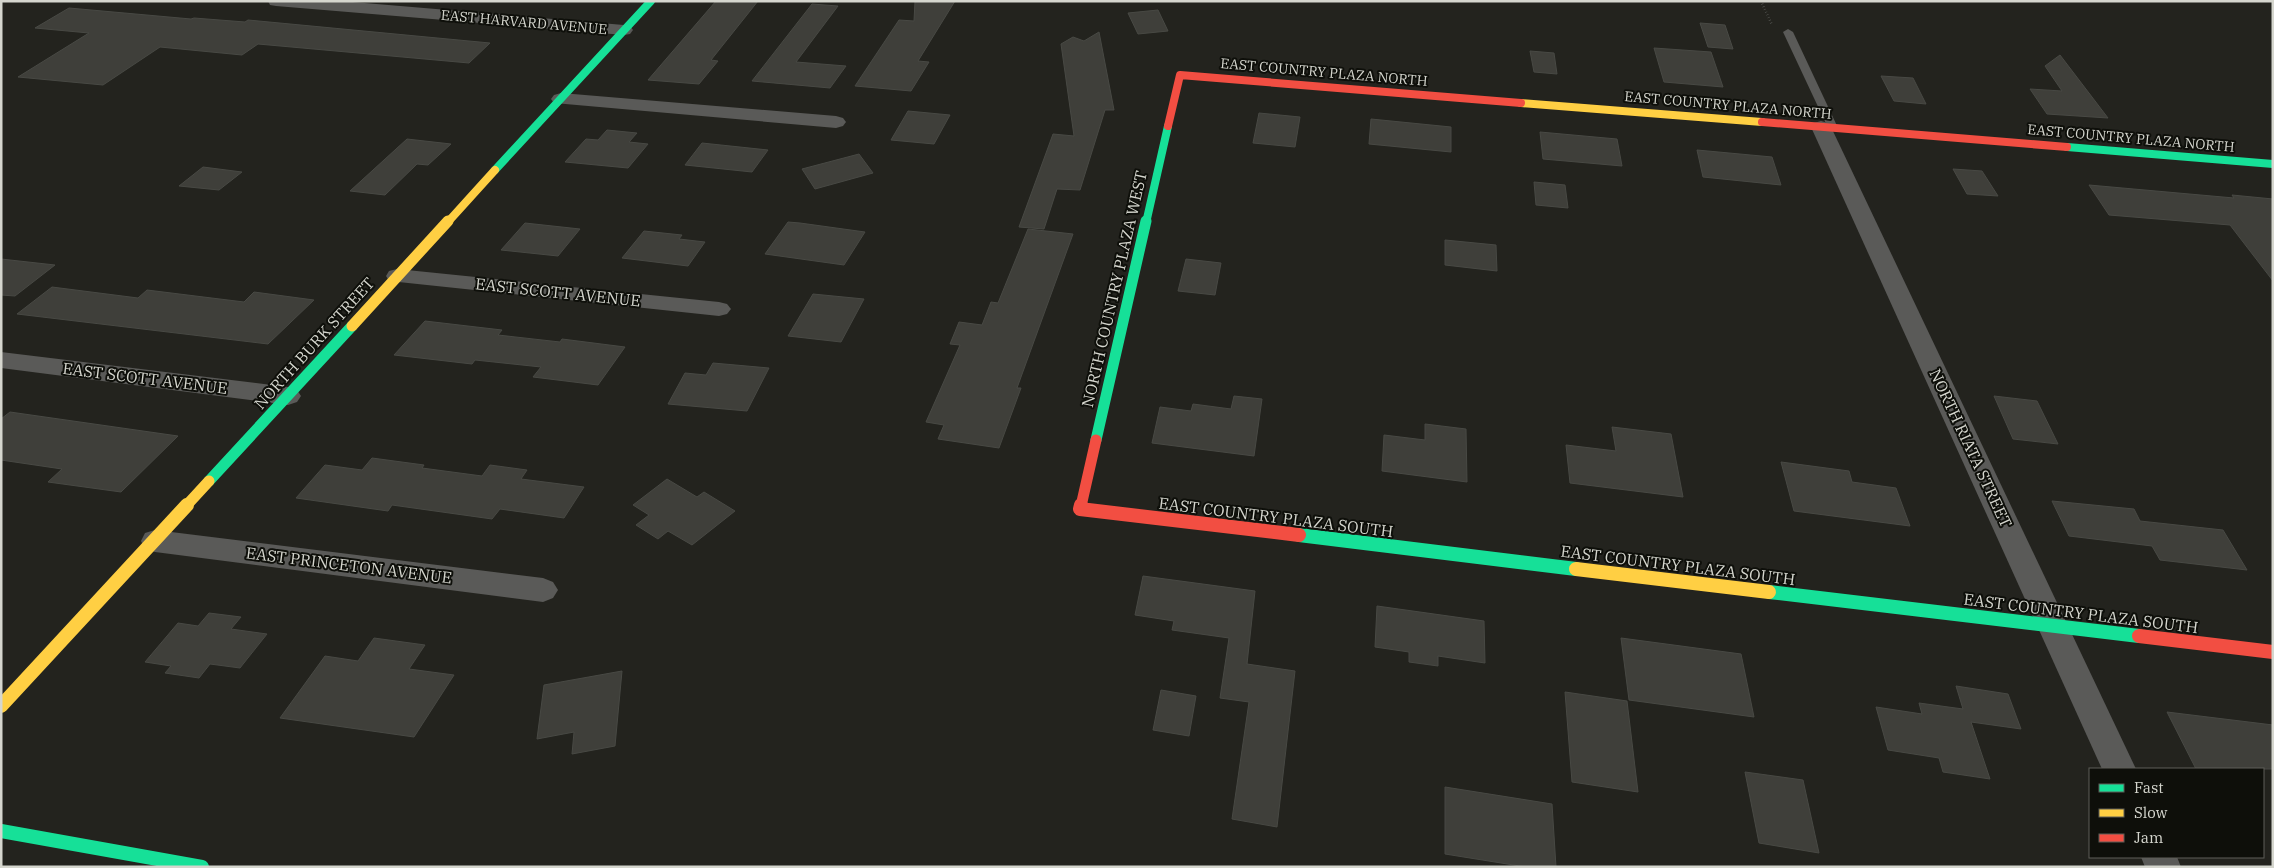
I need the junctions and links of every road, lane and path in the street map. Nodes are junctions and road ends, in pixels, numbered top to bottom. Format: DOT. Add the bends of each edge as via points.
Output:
graph roads {
  1 [pos="276,1"];
  2 [pos="651,1"];
  3 [pos="624,30"];
  4 [pos="1788,32"];
  5 [pos="1180,76"];
  6 [pos="561,99"];
  7 [pos="836,122"];
  8 [pos="1827,128"];
  9 [pos="2273,164"];
  10 [pos="397,276"];
  11 [pos="719,309"];
  12 [pos="1,360"];
  13 [pos="288,396"];
  14 [pos="1080,510"];
  15 [pos="154,541"];
  16 [pos="543,590"];
  17 [pos="2054,626"];
  18 [pos="2273,652"];
  19 [pos="1,706"];
  20 [pos="2119,768"];
  21 [pos="1,831"];
  22 [pos="202,867"];
  1 -- 3 [label="street, EAST HARVARD AVENUE"];
  2 -- 3 [label="street, NORTH BURK STREET"];
  3 -- 6 [label="street, NORTH BURK STREET"];
  4 -- 8 [label="lane"];
  5 -- 8 [label="street, EAST COUNTRY PLAZA NORTH"];
  5 -- 14 [label="street, NORTH COUNTRY PLAZA WEST"];
  6 -- 7 [label="street"];
  6 -- 10 [label="street, NORTH BURK STREET"];
  8 -- 9 [label="street, EAST COUNTRY PLAZA NORTH"];
  8 -- 17 [label="street, NORTH RIATA STREET"];
  10 -- 11 [label="street, EAST SCOTT AVENUE"];
  10 -- 13 [label="street, NORTH BURK STREET"];
  12 -- 13 [label="street, EAST SCOTT AVENUE"];
  13 -- 15 [label="street, NORTH BURK STREET"];
  14 -- 17 [label="street, EAST COUNTRY PLAZA SOUTH"];
  15 -- 16 [label="street, EAST PRINCETON AVENUE"];
  15 -- 19 [label="street, NORTH BURK STREET"];
  17 -- 18 [label="street, EAST COUNTRY PLAZA SOUTH"];
  17 -- 20 [label="street, NORTH RIATA STREET"];
  21 -- 22 [label="street"];
}
